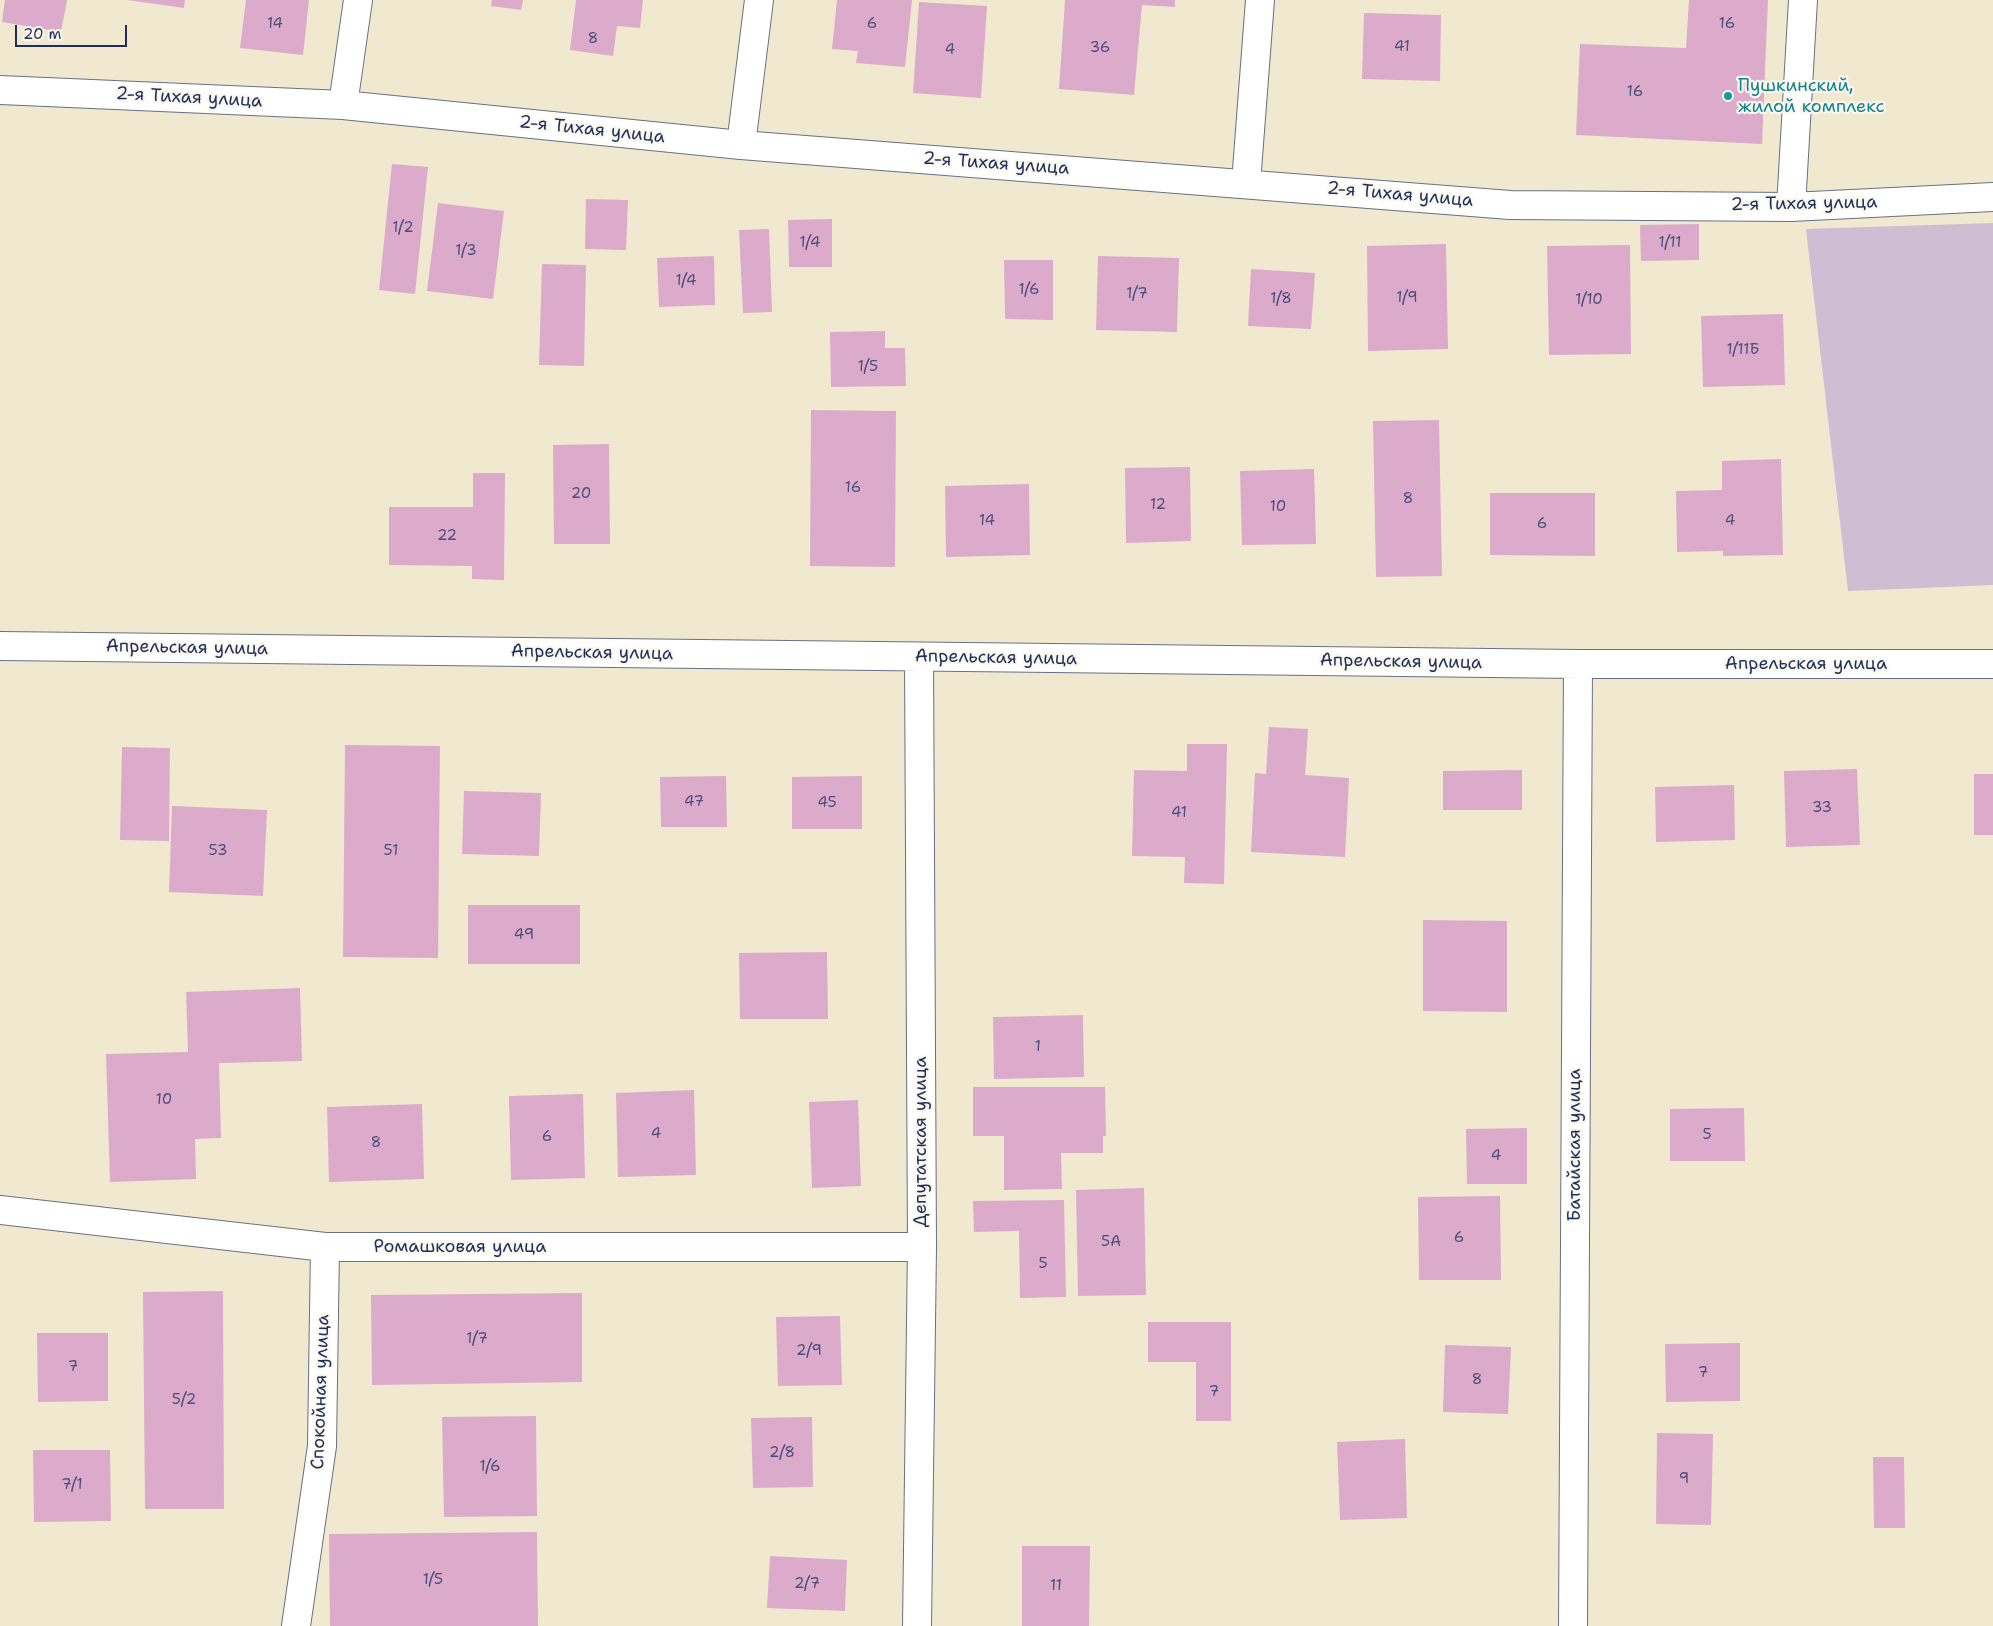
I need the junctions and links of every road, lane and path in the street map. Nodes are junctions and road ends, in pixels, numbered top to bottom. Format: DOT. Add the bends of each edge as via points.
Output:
graph roads {
  1 [pos="358,0"];
  2 [pos="759,0"];
  3 [pos="1260,0"];
  4 [pos="1803,0"];
  5 [pos="0,90"];
  6 [pos="343,105"];
  7 [pos="741,145"];
  8 [pos="1246,183"];
  9 [pos="1993,197"];
  10 [pos="1791,207"];
  11 [pos="0,646"];
  12 [pos="919,657"];
  13 [pos="1578,664"];
  14 [pos="1993,664"];
  15 [pos="0,1210"];
  16 [pos="325,1247"];
  17 [pos="922,1247"];
  18 [pos="296,1626"];
  19 [pos="917,1626"];
  20 [pos="1572,1626"];
  1 -- 6 [label="street"];
  2 -- 7 [label="street"];
  3 -- 8 [label="street"];
  4 -- 10 [label="street"];
  5 -- 6 [label="street, 2-я Тихая улица"];
  6 -- 7 [label="street, 2-я Тихая улица"];
  7 -- 8 [label="street, 2-я Тихая улица"];
  8 -- 10 [label="street, 2-я Тихая улица" via="1510,204"];
  9 -- 10 [label="street, 2-я Тихая улица"];
  11 -- 12 [label="street, Апрельская улица"];
  12 -- 13 [label="street, Апрельская улица"];
  12 -- 17 [label="street, Депутатская улица"];
  13 -- 14 [label="street, Апрельская улица"];
  13 -- 20 [label="street, Батайская улица"];
  15 -- 16 [label="street, Ромашковая улица"];
  16 -- 17 [label="street, Ромашковая улица"];
  16 -- 18 [label="street, Спокойная улица" via="322,1446"];
  17 -- 19 [label="street, Депутатская улица"];
}
